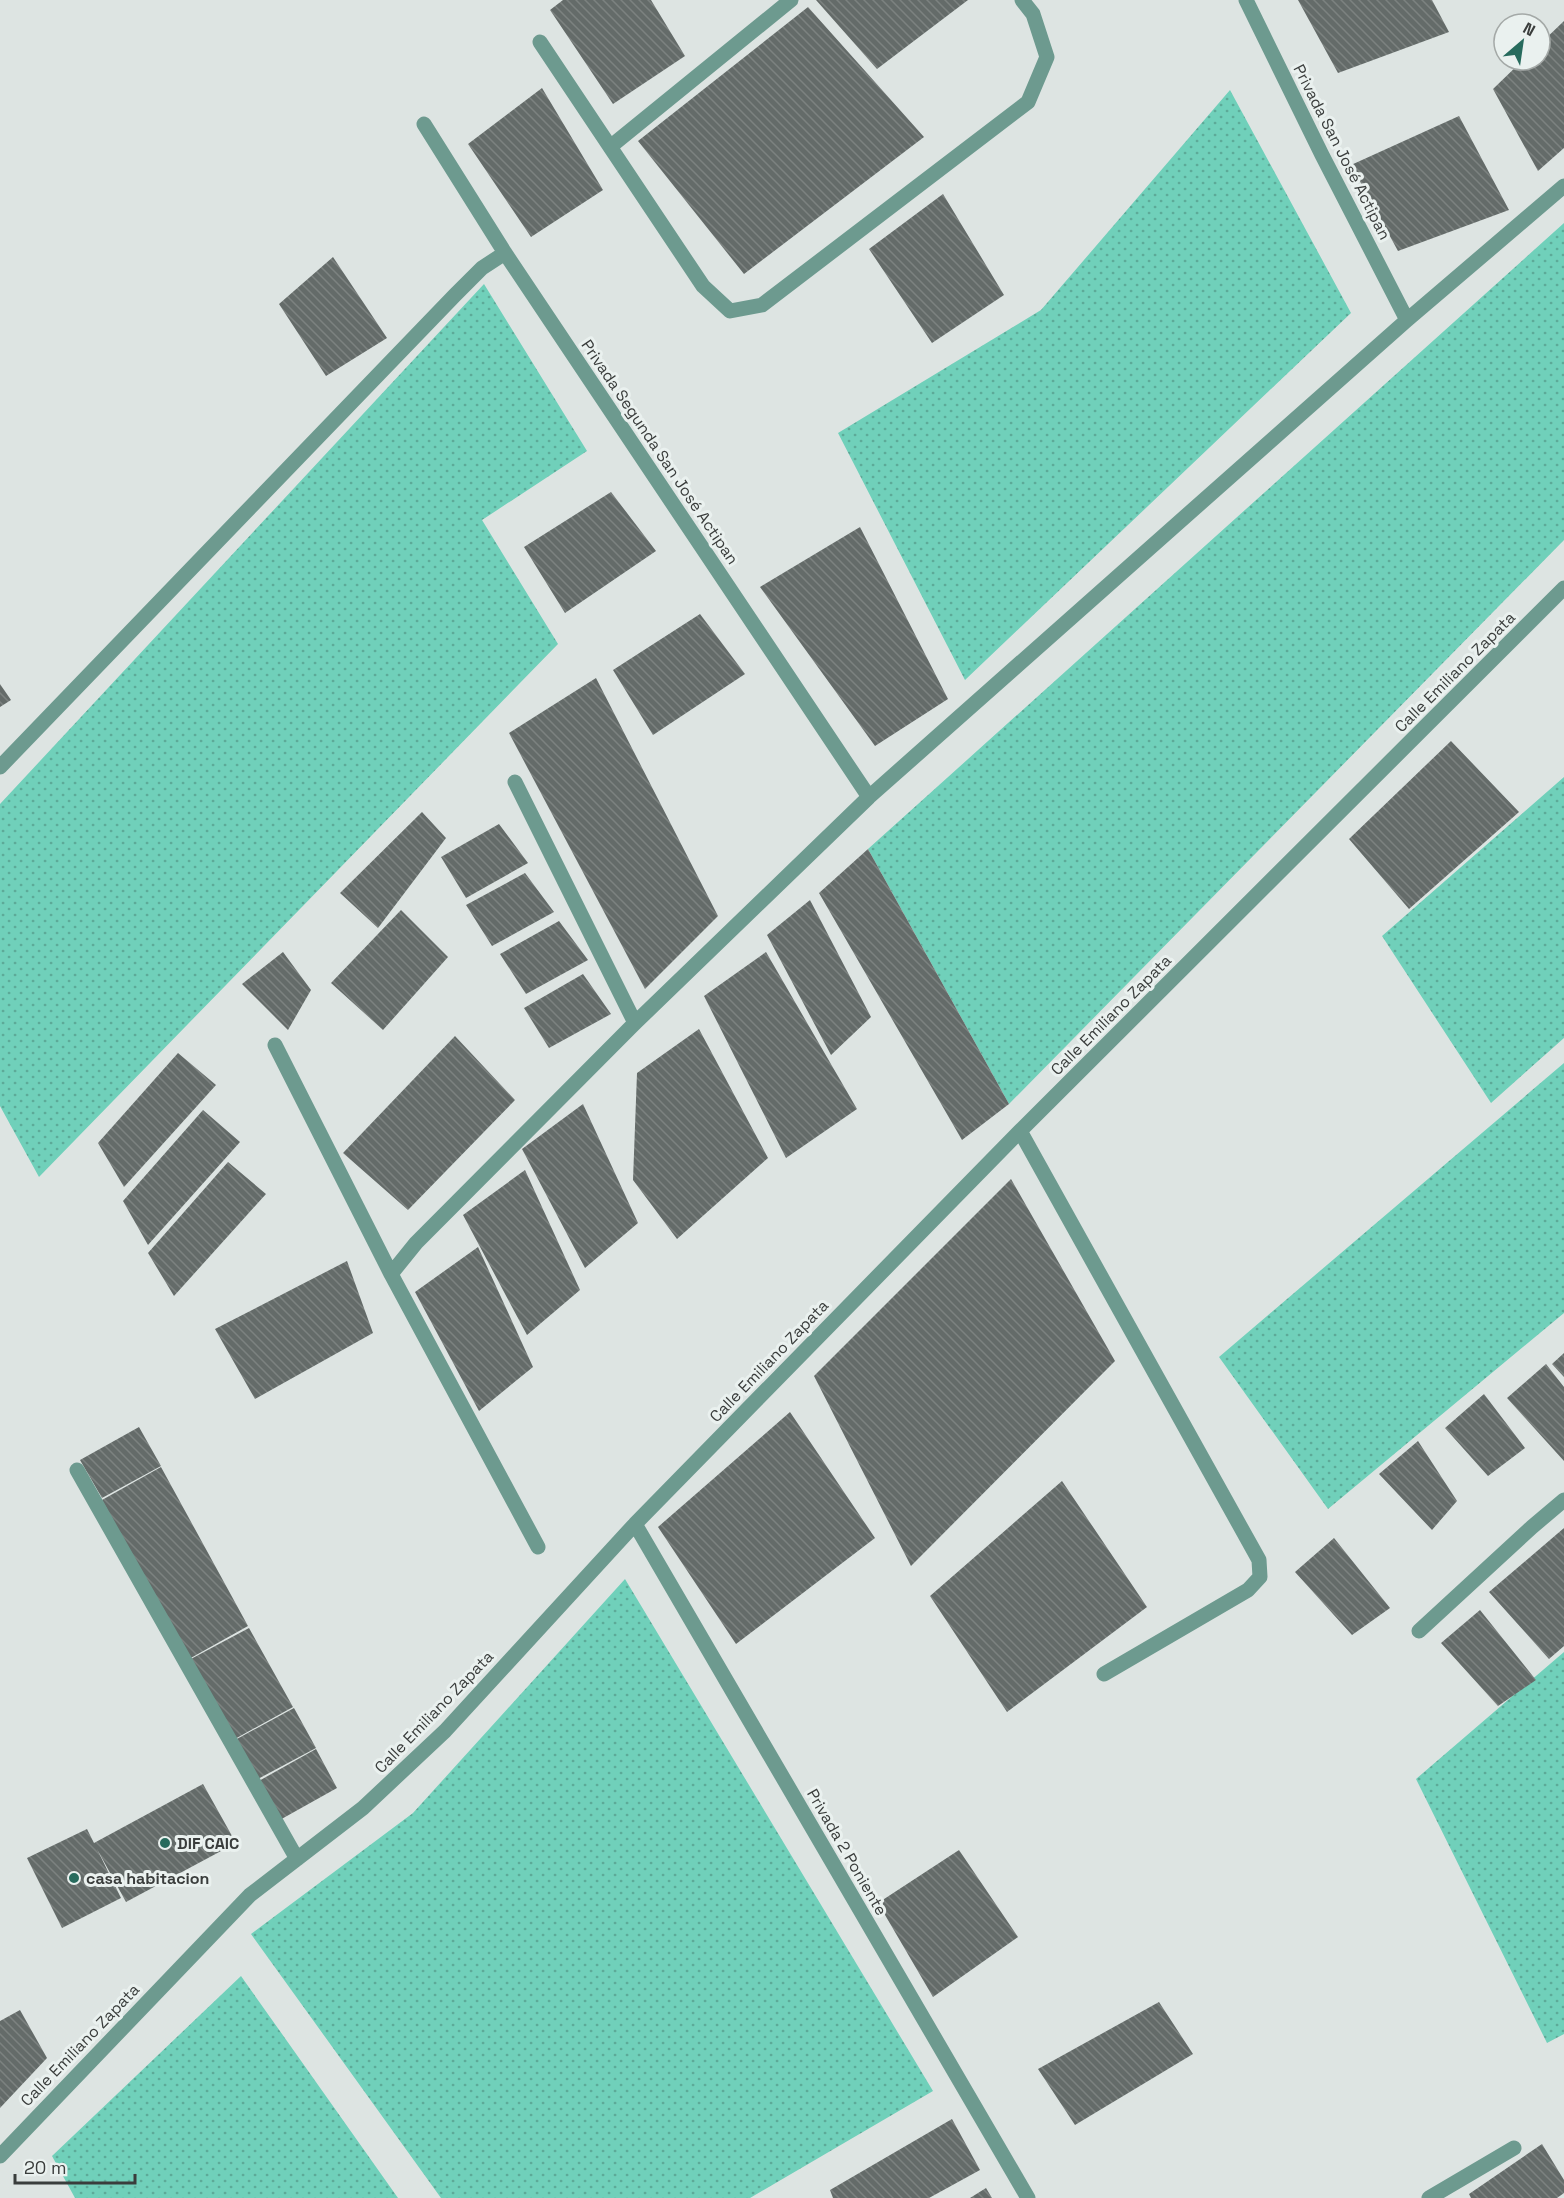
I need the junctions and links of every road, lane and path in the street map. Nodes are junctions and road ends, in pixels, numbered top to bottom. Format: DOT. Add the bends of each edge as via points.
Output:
graph roads {
  1 [pos="791,0"];
  2 [pos="1022,0"];
  3 [pos="1246,0"];
  4 [pos="540,42"];
  5 [pos="424,123"];
  6 [pos="610,147"];
  7 [pos="1564,186"];
  8 [pos="505,254"];
  9 [pos="1407,320"];
  10 [pos="1564,588"];
  11 [pos="0,767"];
  12 [pos="515,782"];
  13 [pos="869,797"];
  14 [pos="634,1023"];
  15 [pos="275,1045"];
  16 [pos="1020,1131"];
  17 [pos="391,1274"];
  18 [pos="77,1470"];
  19 [pos="1564,1500"];
  20 [pos="635,1524"];
  21 [pos="538,1547"];
  22 [pos="1419,1631"];
  23 [pos="1104,1674"];
  24 [pos="297,1859"];
  25 [pos="1514,2148"];
  26 [pos="0,2156"];
  27 [pos="1028,2198"];
  28 [pos="1429,2198"];
  1 -- 6 [label="street"];
  2 -- 6 [label="street" via="1033,14 1047,57 1028,102 762,305 729,311 703,286"];
  3 -- 9 [label="street, Privada San José Actipan"];
  4 -- 6 [label="street"];
  5 -- 8 [label="street, Privada Segunda San José Actipan"];
  7 -- 9 [label="street"];
  8 -- 11 [label="street" via="482,268 454,295"];
  8 -- 13 [label="street, Privada Segunda San José Actipan"];
  9 -- 13 [label="street"];
  10 -- 16 [label="street, Calle Emiliano Zapata"];
  12 -- 14 [label="street"];
  13 -- 14 [label="street"];
  14 -- 17 [label="street" via="416,1243"];
  15 -- 17 [label="street"];
  16 -- 20 [label="street, Calle Emiliano Zapata"];
  16 -- 23 [label="street" via="1259,1560 1260,1577 1248,1590"];
  17 -- 21 [label="street"];
  18 -- 24 [label="street"];
  19 -- 22 [label="street"];
  20 -- 24 [label="street, Calle Emiliano Zapata" via="445,1731 363,1808"];
  20 -- 27 [label="street, Privada 2 Poniente"];
  24 -- 26 [label="street, Calle Emiliano Zapata" via="250,1895"];
  25 -- 28 [label="street"];
}
